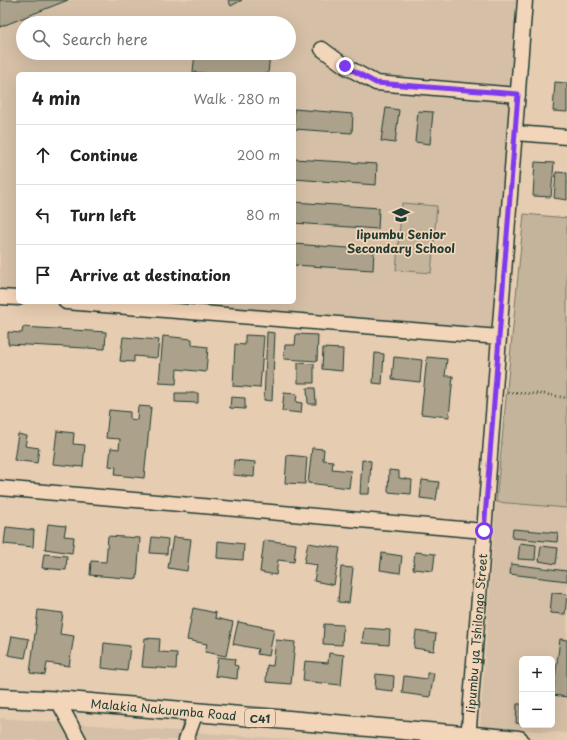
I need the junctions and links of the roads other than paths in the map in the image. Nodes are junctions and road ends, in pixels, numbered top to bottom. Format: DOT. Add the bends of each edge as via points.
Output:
graph roads {
  1 [pos="525,0"];
  2 [pos="322,49"];
  3 [pos="518,94"];
  4 [pos="515,133"];
  5 [pos="567,137"];
  6 [pos="0,297"];
  7 [pos="16,298"];
  8 [pos="91,304"];
  9 [pos="499,337"];
  10 [pos="0,488"];
  11 [pos="484,531"];
  12 [pos="0,698"];
  13 [pos="58,701"];
  14 [pos="196,712"];
  15 [pos="468,738"];
  16 [pos="79,740"];
  17 [pos="186,740"];
  18 [pos="519,740"];
  1 -- 3 [label="street, Iipumbu ya Tshilongo Street"];
  2 -- 3 [label="street" via="345,66 376,83"];
  3 -- 4 [label="street, Iipumbu ya Tshilongo Street"];
  4 -- 5 [label="street"];
  4 -- 9 [label="street, Iipumbu ya Tshilongo Street"];
  6 -- 7 [label="street"];
  8 -- 9 [label="street"];
  9 -- 11 [label="street, Iipumbu ya Tshilongo Street"];
  10 -- 11 [label="street"];
  11 -- 15 [label="street, Iipumbu ya Tshilongo Street"];
  12 -- 13 [label="main road, Malakia Nakuumba Road / C41"];
  13 -- 14 [label="main road, Malakia Nakuumba Road / C41"];
  13 -- 16 [label="street"];
  14 -- 15 [label="main road, Malakia Nakuumba Road / C41"];
  14 -- 17 [label="street"];
  15 -- 18 [label="main road, Malakia Nakuumba Road / C41"];
}
